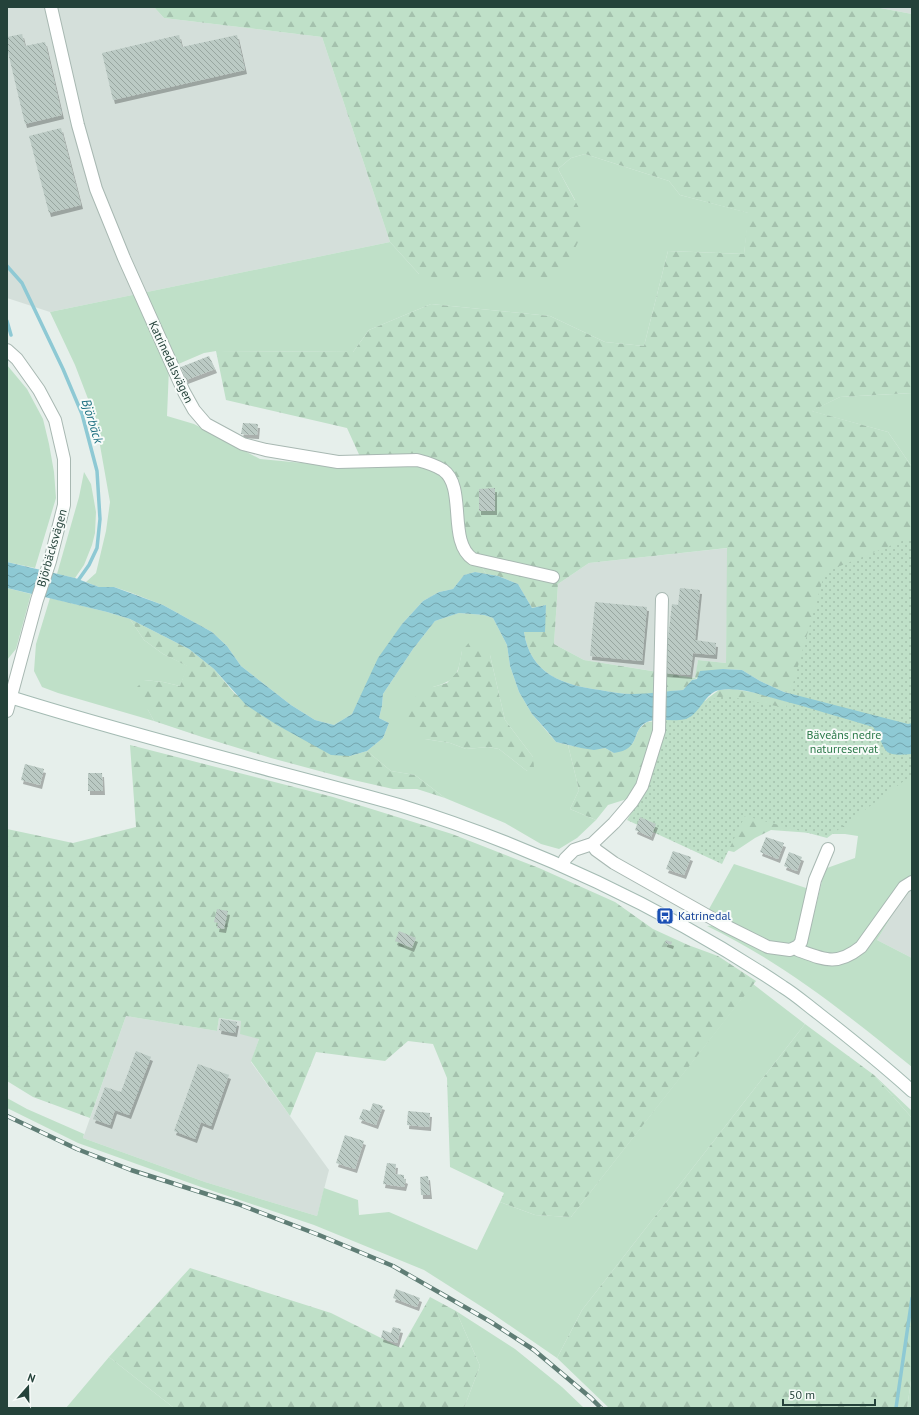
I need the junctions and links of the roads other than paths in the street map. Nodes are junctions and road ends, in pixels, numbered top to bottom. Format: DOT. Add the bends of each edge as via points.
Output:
graph roads {
  1 [pos="51,7"];
  2 [pos="7,350"];
  3 [pos="553,577"];
  4 [pos="662,600"];
  5 [pos="9,697"];
  6 [pos="7,711"];
  7 [pos="592,844"];
  8 [pos="828,849"];
  9 [pos="562,866"];
  10 [pos="908,884"];
  11 [pos="796,948"];
  12 [pos="912,1091"];
  1 -- 3 [label="street, Katrinedalsvägen" via="78,125 96,189 184,392 206,424 243,444 266,450 338,462 417,460 428,463 444,471 454,483 462,546 467,556"];
  2 -- 5 [label="street, Björbäcksvägen" via="17,358 39,390 55,420 64,459 64,505"];
  4 -- 7 [label="street" via="659,731 642,786 614,823"];
  5 -- 6 [label="street, Björbäcksvägen"];
  5 -- 9 [label="street" via="399,805"];
  7 -- 9 [label="street" via="574,850"];
  7 -- 11 [label="street" via="614,863 724,925 768,947 785,950"];
  8 -- 11 [label="street" via="815,880 801,942"];
  9 -- 12 [label="street" via="665,916 785,988 863,1048"];
  10 -- 11 [label="street" via="861,947 852,955 828,960"];
}
